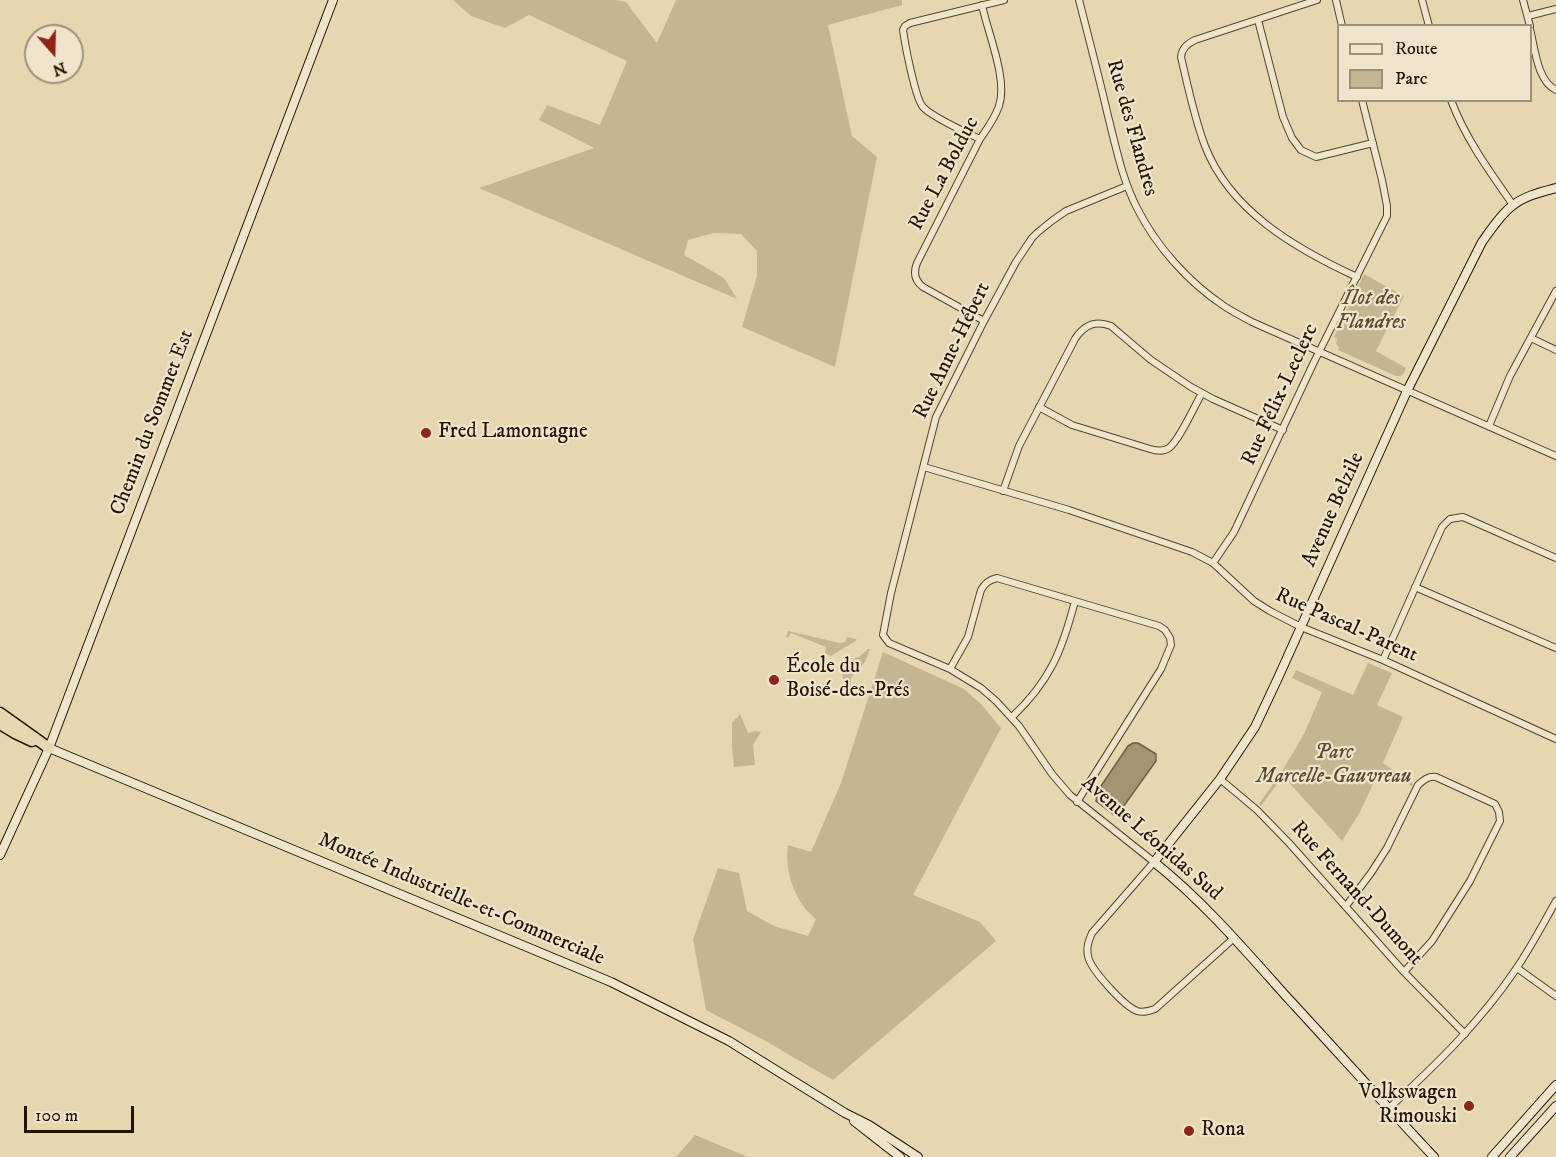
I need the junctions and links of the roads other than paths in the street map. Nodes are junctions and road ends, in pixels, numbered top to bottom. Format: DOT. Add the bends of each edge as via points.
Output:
graph roads {
  1 [pos="333,0"];
  2 [pos="1004,0"];
  3 [pos="1079,0"];
  4 [pos="1317,0"];
  5 [pos="1336,0"];
  6 [pos="1422,0"];
  7 [pos="1523,0"];
  8 [pos="982,5"];
  9 [pos="1556,9"];
  10 [pos="1528,16"];
  11 [pos="1258,20"];
  12 [pos="1342,24"];
  13 [pos="1428,24"];
  14 [pos="1529,24"];
  15 [pos="1532,36"];
  16 [pos="1556,90"];
  17 [pos="1363,102"];
  18 [pos="1452,102"];
  19 [pos="980,139"];
  20 [pos="1373,143"];
  21 [pos="1127,186"];
  22 [pos="1556,188"];
  23 [pos="1513,205"];
  24 [pos="1358,277"];
  25 [pos="1556,291"];
  26 [pos="984,321"];
  27 [pos="1531,338"];
  28 [pos="1556,350"];
  29 [pos="1320,352"];
  30 [pos="1407,391"];
  31 [pos="1202,393"];
  32 [pos="1039,407"];
  33 [pos="1489,426"];
  34 [pos="1283,430"];
  35 [pos="1556,456"];
  36 [pos="924,467"];
  37 [pos="1003,491"];
  38 [pos="1556,558"];
  39 [pos="1213,563"];
  40 [pos="1415,588"];
  41 [pos="1075,601"];
  42 [pos="884,626"];
  43 [pos="1301,627"];
  44 [pos="1556,648"];
  45 [pos="1383,660"];
  46 [pos="950,669"];
  47 [pos="0,713"];
  48 [pos="1012,717"];
  49 [pos="0,724"];
  50 [pos="1556,739"];
  51 [pos="49,748"];
  52 [pos="1220,779"];
  53 [pos="1077,802"];
  54 [pos="0,855"];
  55 [pos="1154,862"];
  56 [pos="1556,901"];
  57 [pos="1346,906"];
  58 [pos="1234,938"];
  59 [pos="1517,968"];
  60 [pos="1404,972"];
  61 [pos="1556,996"];
  62 [pos="1464,1034"];
  63 [pos="1556,1085"];
  64 [pos="1556,1106"];
  65 [pos="1389,1108"];
  66 [pos="845,1113"];
  67 [pos="900,1157"];
  68 [pos="918,1157"];
  69 [pos="1434,1157"];
  70 [pos="1492,1157"];
  71 [pos="1510,1157"];
  1 -- 51 [label="street, Chemin du Sommet Est"];
  2 -- 8 [label="street"];
  3 -- 21 [label="street, Rue des Flandres"];
  4 -- 11 [label="street"];
  5 -- 12 [label="street"];
  6 -- 13 [label="street"];
  7 -- 10 [label="street"];
  8 -- 19 [label="street, Rue La Bolduc" via="1001,91 992,122"];
  8 -- 19 [label="street" via="910,23 903,30 922,106"];
  9 -- 10 [label="street"];
  10 -- 14 [label="street"];
  11 -- 20 [label="street" via="1283,117 1301,150 1316,157"];
  11 -- 24 [label="street" via="1195,40 1182,51 1205,147 1226,184 1245,207 1286,238"];
  15 -- 16 [label="street" via="1541,74"];
  17 -- 20 [label="street, Rue Félix-Leclerc"];
  18 -- 23 [label="street" via="1462,125"];
  19 -- 26 [label="street, Rue La Bolduc" via="915,272 923,287"];
  20 -- 24 [label="street, Rue Félix-Leclerc" via="1387,216"];
  21 -- 26 [label="street, Rue Anne-Hébert" via="1066,211 1038,232 1016,262"];
  21 -- 29 [label="street, Rue des Flandres" via="1156,240 1205,292 1252,322"];
  22 -- 23 [label="street, Avenue Belzile"];
  23 -- 30 [label="street, Avenue Belzile" via="1482,242"];
  24 -- 29 [label="street, Rue Félix-Leclerc"];
  25 -- 27 [label="street"];
  26 -- 36 [label="street, Rue Anne-Hébert" via="936,417"];
  27 -- 28 [label="street"];
  27 -- 33 [label="street"];
  29 -- 30 [label="street, Rue des Flandres"];
  29 -- 34 [label="street, Rue Félix-Leclerc"];
  30 -- 33 [label="street, Rue des Flandres"];
  30 -- 43 [label="street, Avenue Belzile"];
  31 -- 32 [label="street" via="1175,443 1166,450 1150,449 1072,425"];
  31 -- 32 [label="street" via="1164,370 1111,326 1098,322 1078,334"];
  31 -- 34 [label="street"];
  32 -- 37 [label="street" via="1016,452"];
  33 -- 35 [label="street, Rue des Flandres"];
  34 -- 39 [label="street, Rue Félix-Leclerc" via="1233,534"];
  36 -- 37 [label="street, Rue Pascal-Parent"];
  36 -- 42 [label="street, Rue Anne-Hébert"];
  37 -- 39 [label="street, Rue Pascal-Parent" via="1118,526"];
  38 -- 40 [label="street" via="1455,517 1442,527"];
  39 -- 43 [label="street, Rue Pascal-Parent" via="1254,601"];
  40 -- 44 [label="street"];
  40 -- 45 [label="street"];
  41 -- 46 [label="street" via="1007,580 990,580 981,590 968,637"];
  41 -- 48 [label="street" via="1054,663 1035,693"];
  41 -- 53 [label="street" via="1159,626 1171,645 1161,669"];
  42 -- 46 [label="street, Avenue Léonidas Sud" via="883,635 889,643"];
  43 -- 45 [label="street, Rue Pascal-Parent"];
  43 -- 52 [label="street, Avenue Belzile" via="1255,727"];
  45 -- 50 [label="street, Rue Pascal-Parent"];
  46 -- 48 [label="street, Avenue Léonidas Sud" via="981,688"];
  47 -- 51 [label="highway"];
  48 -- 53 [label="street, Avenue Léonidas Sud"];
  49 -- 51 [label="highway"];
  51 -- 54 [label="street, Chemin du Sommet Est"];
  51 -- 66 [label="street, Montée Industrielle-et-Commerciale" via="611,982 729,1041"];
  52 -- 55 [label="street, Avenue Belzile"];
  52 -- 57 [label="street, Rue Fernand-Dumont" via="1257,810"];
  53 -- 55 [label="street, Avenue Léonidas Sud"];
  55 -- 58 [label="street, Avenue Léonidas Sud"];
  55 -- 58 [label="street" via="1092,933 1088,944 1091,966 1129,1006 1137,1011 1155,1009"];
  56 -- 59 [label="street"];
  57 -- 60 [label="street, Rue Fernand-Dumont"];
  57 -- 60 [label="street" via="1382,857 1424,779 1436,777 1495,804 1500,821 1470,881 1432,941"];
  58 -- 65 [label="street, Avenue Léonidas Sud"];
  59 -- 61 [label="street"];
  59 -- 62 [label="street"];
  60 -- 62 [label="street, Rue Fernand-Dumont"];
  62 -- 65 [label="street"];
  63 -- 70 [label="street"];
  64 -- 71 [label="street"];
  65 -- 69 [label="street, Avenue Léonidas Sud"];
  66 -- 67 [label="street, Montée Industrielle-et-Commerciale"];
  66 -- 68 [label="street, Montée Industrielle-et-Commerciale"];
}
